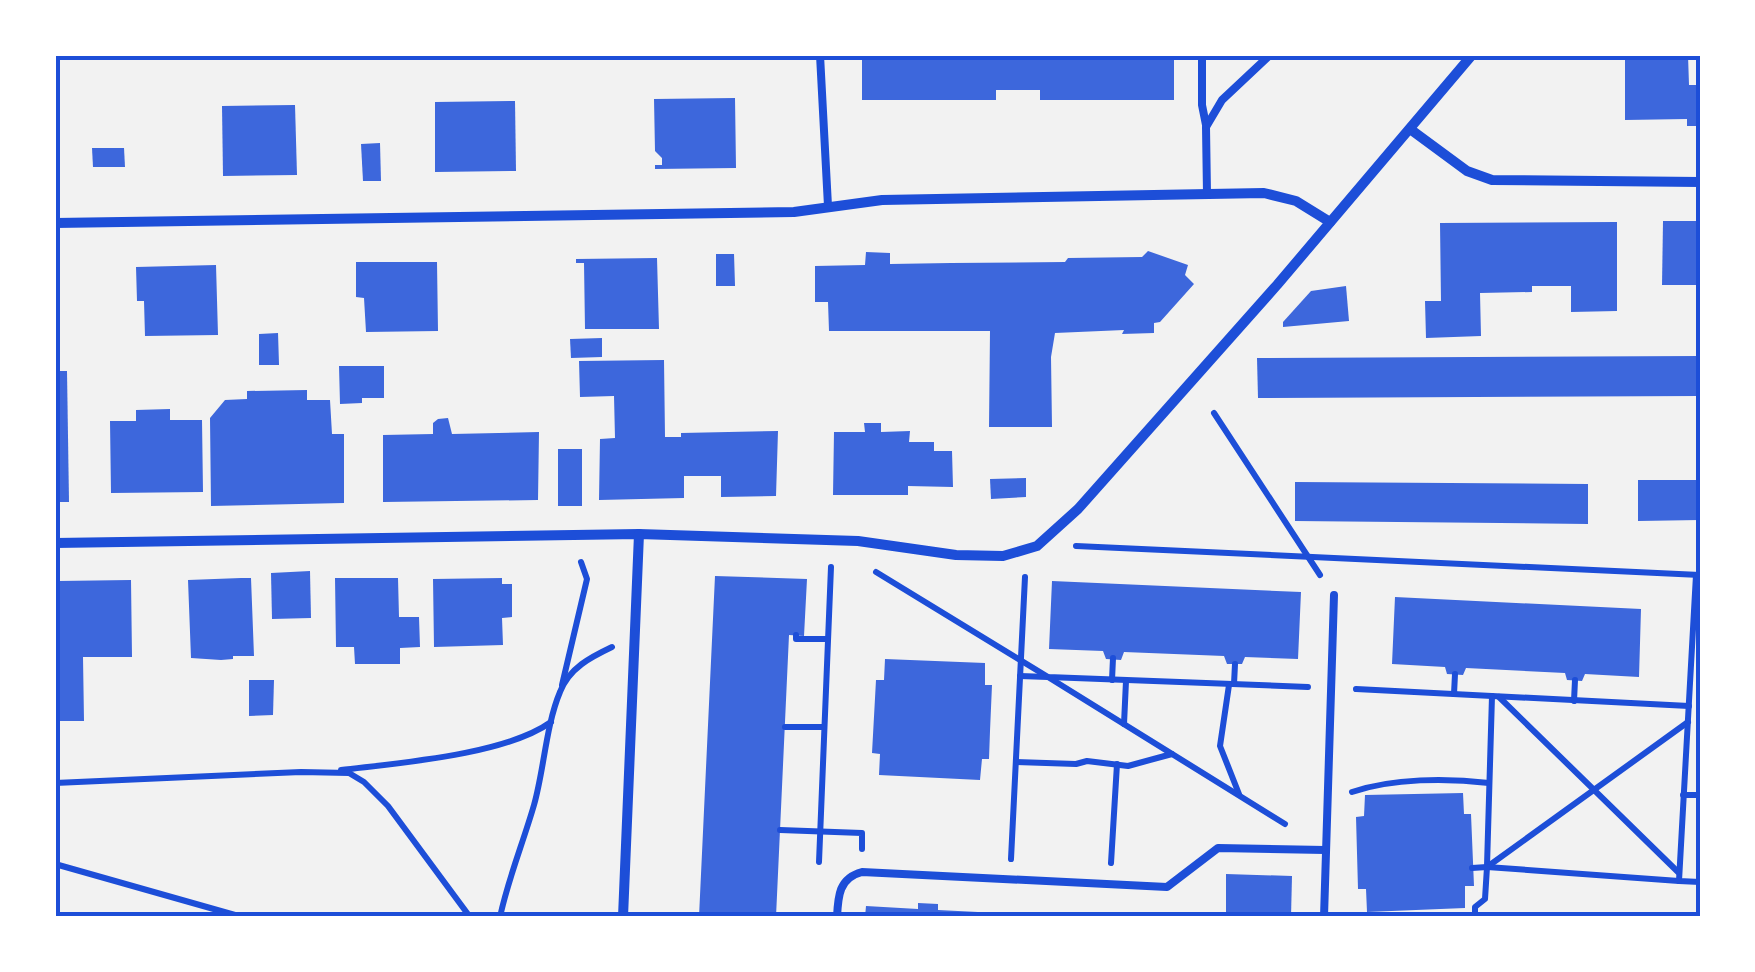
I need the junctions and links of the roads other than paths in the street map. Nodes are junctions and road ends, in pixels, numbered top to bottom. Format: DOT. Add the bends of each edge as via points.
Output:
graph roads {
  1 [pos="820,55"];
  2 [pos="1202,55"];
  3 [pos="1270,55"];
  4 [pos="1472,55"];
  5 [pos="1206,127"];
  6 [pos="1410,128"];
  7 [pos="1700,182"];
  8 [pos="1207,194"];
  9 [pos="828,206"];
  10 [pos="55,222"];
  11 [pos="1330,222"];
  12 [pos="638,534"];
  13 [pos="55,543"];
  14 [pos="1334,595"];
  15 [pos="1326,850"];
  16 [pos="622,917"];
  17 [pos="837,917"];
  18 [pos="1324,917"];
  1 -- 9 [label="lane"];
  2 -- 5 [label="lane"];
  3 -- 5 [label="lane" via="1222,100"];
  4 -- 6 [label="street"];
  5 -- 8 [label="lane"];
  6 -- 7 [label="street" via="1466,171 1492,180"];
  6 -- 11 [label="street"];
  8 -- 9 [label="street"];
  8 -- 11 [label="street" via="1283,196"];
  9 -- 10 [label="street" via="794,212"];
  11 -- 12 [label="street" via="1078,508 1036,546 1002,556 956,555 858,541"];
  12 -- 13 [label="street"];
  12 -- 16 [label="street"];
  14 -- 15 [label="lane"];
  15 -- 17 [label="lane" via="1218,848 1169,886 862,872 844,881"];
  15 -- 18 [label="lane"];
}
